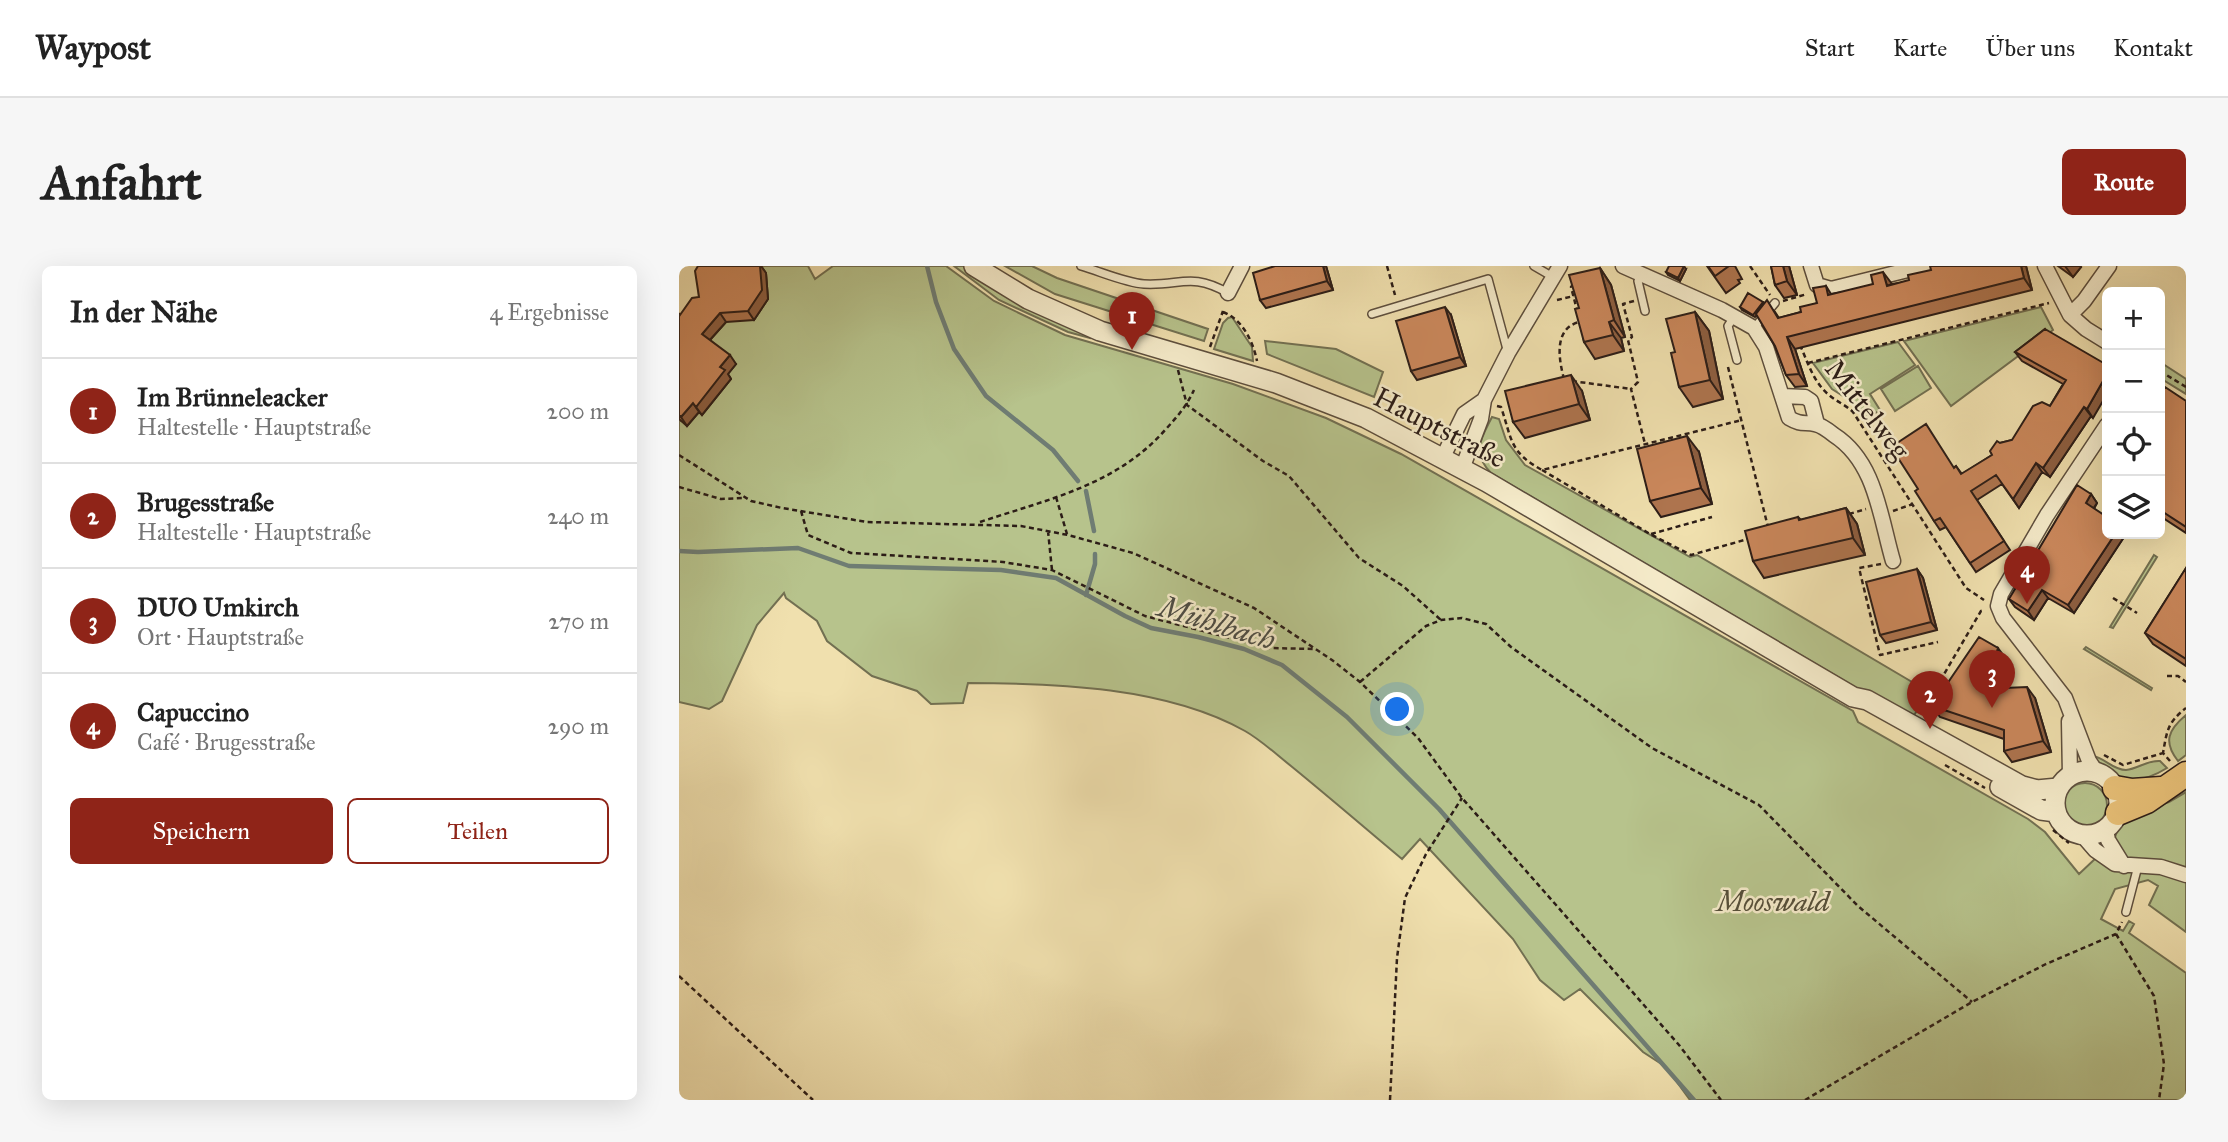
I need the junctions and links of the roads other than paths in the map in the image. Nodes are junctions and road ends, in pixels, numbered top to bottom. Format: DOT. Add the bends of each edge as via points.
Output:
graph roads {
  1 [pos="974,266"];
  2 [pos="1081,266"];
  3 [pos="1242,266"];
  4 [pos="1534,266"];
  5 [pos="1623,266"];
  6 [pos="1811,266"];
  7 [pos="1924,266"];
  8 [pos="2045,266"];
  9 [pos="2109,266"];
  10 [pos="1556,271"];
  11 [pos="1641,275"];
  12 [pos="1228,293"];
  13 [pos="1775,303"];
  14 [pos="1645,311"];
  15 [pos="1371,314"];
  16 [pos="2070,315"];
  17 [pos="1734,317"];
  18 [pos="1754,328"];
  19 [pos="2102,339"];
  20 [pos="1508,353"];
  21 [pos="1737,360"];
  22 [pos="1783,396"];
  23 [pos="1484,400"];
  24 [pos="1817,424"];
  25 [pos="2102,432"];
  26 [pos="1442,459"];
  27 [pos="1462,469"];
  28 [pos="1892,561"];
  29 [pos="2069,709"];
  30 [pos="1905,726"];
  31 [pos="2179,769"];
  32 [pos="2106,780"];
  33 [pos="2064,782"];
  34 [pos="2162,789"];
  35 [pos="2056,812"];
  36 [pos="2112,822"];
  37 [pos="2082,835"];
  38 [pos="2131,866"];
  39 [pos="2186,875"];
  40 [pos="2126,912"];
  1 -- 26 [label="street, Hauptstraße" via="1069,318 1327,401"];
  2 -- 12 [label="lane" via="1142,284 1199,281"];
  3 -- 12 [label="street"];
  4 -- 10 [label="lane"];
  5 -- 11 [label="street"];
  6 -- 7 [label="street" via="1817,285 1831,289"];
  8 -- 16 [label="street"];
  9 -- 16 [label="street"];
  10 -- 20 [label="street"];
  11 -- 14 [label="lane" via="1638,281"];
  11 -- 17 [label="street"];
  13 -- 18 [label="lane"];
  15 -- 20 [label="lane" via="1488,279"];
  16 -- 19 [label="street"];
  17 -- 18 [label="street"];
  17 -- 21 [label="lane" via="1728,326"];
  18 -- 22 [label="street" via="1766,347"];
  20 -- 23 [label="street"];
  22 -- 24 [label="street" via="1789,418 1798,424"];
  22 -- 24 [label="street" via="1811,401"];
  23 -- 26 [label="street" via="1464,414"];
  23 -- 27 [label="street"];
  24 -- 28 [label="street" via="1847,444 1874,486"];
  25 -- 29 [label="street" via="2047,515 1998,606"];
  26 -- 27 [label="street, Hauptstraße"];
  27 -- 30 [label="street, Hauptstraße"];
  29 -- 32 [label="street" via="2090,765"];
  29 -- 33 [label="street"];
  30 -- 33 [label="street, Hauptstraße" via="2022,786 2037,790"];
  30 -- 35 [label="street, Hauptstraße" via="2041,810"];
  31 -- 34 [label="highway"];
  32 -- 33 [label="street, Hauptstraße" via="2085,771"];
  32 -- 34 [label="highway" via="2132,791"];
  32 -- 36 [label="street" via="2119,803"];
  33 -- 35 [label="street" via="2055,800"];
  34 -- 36 [label="highway"];
  35 -- 37 [label="street, Hauptstraße" via="2065,827"];
  36 -- 37 [label="street" via="2094,835"];
  36 -- 38 [label="street" via="2108,840"];
  37 -- 38 [label="street" via="2104,856"];
  38 -- 39 [label="street" via="2161,867"];
  38 -- 40 [label="lane"];
}
